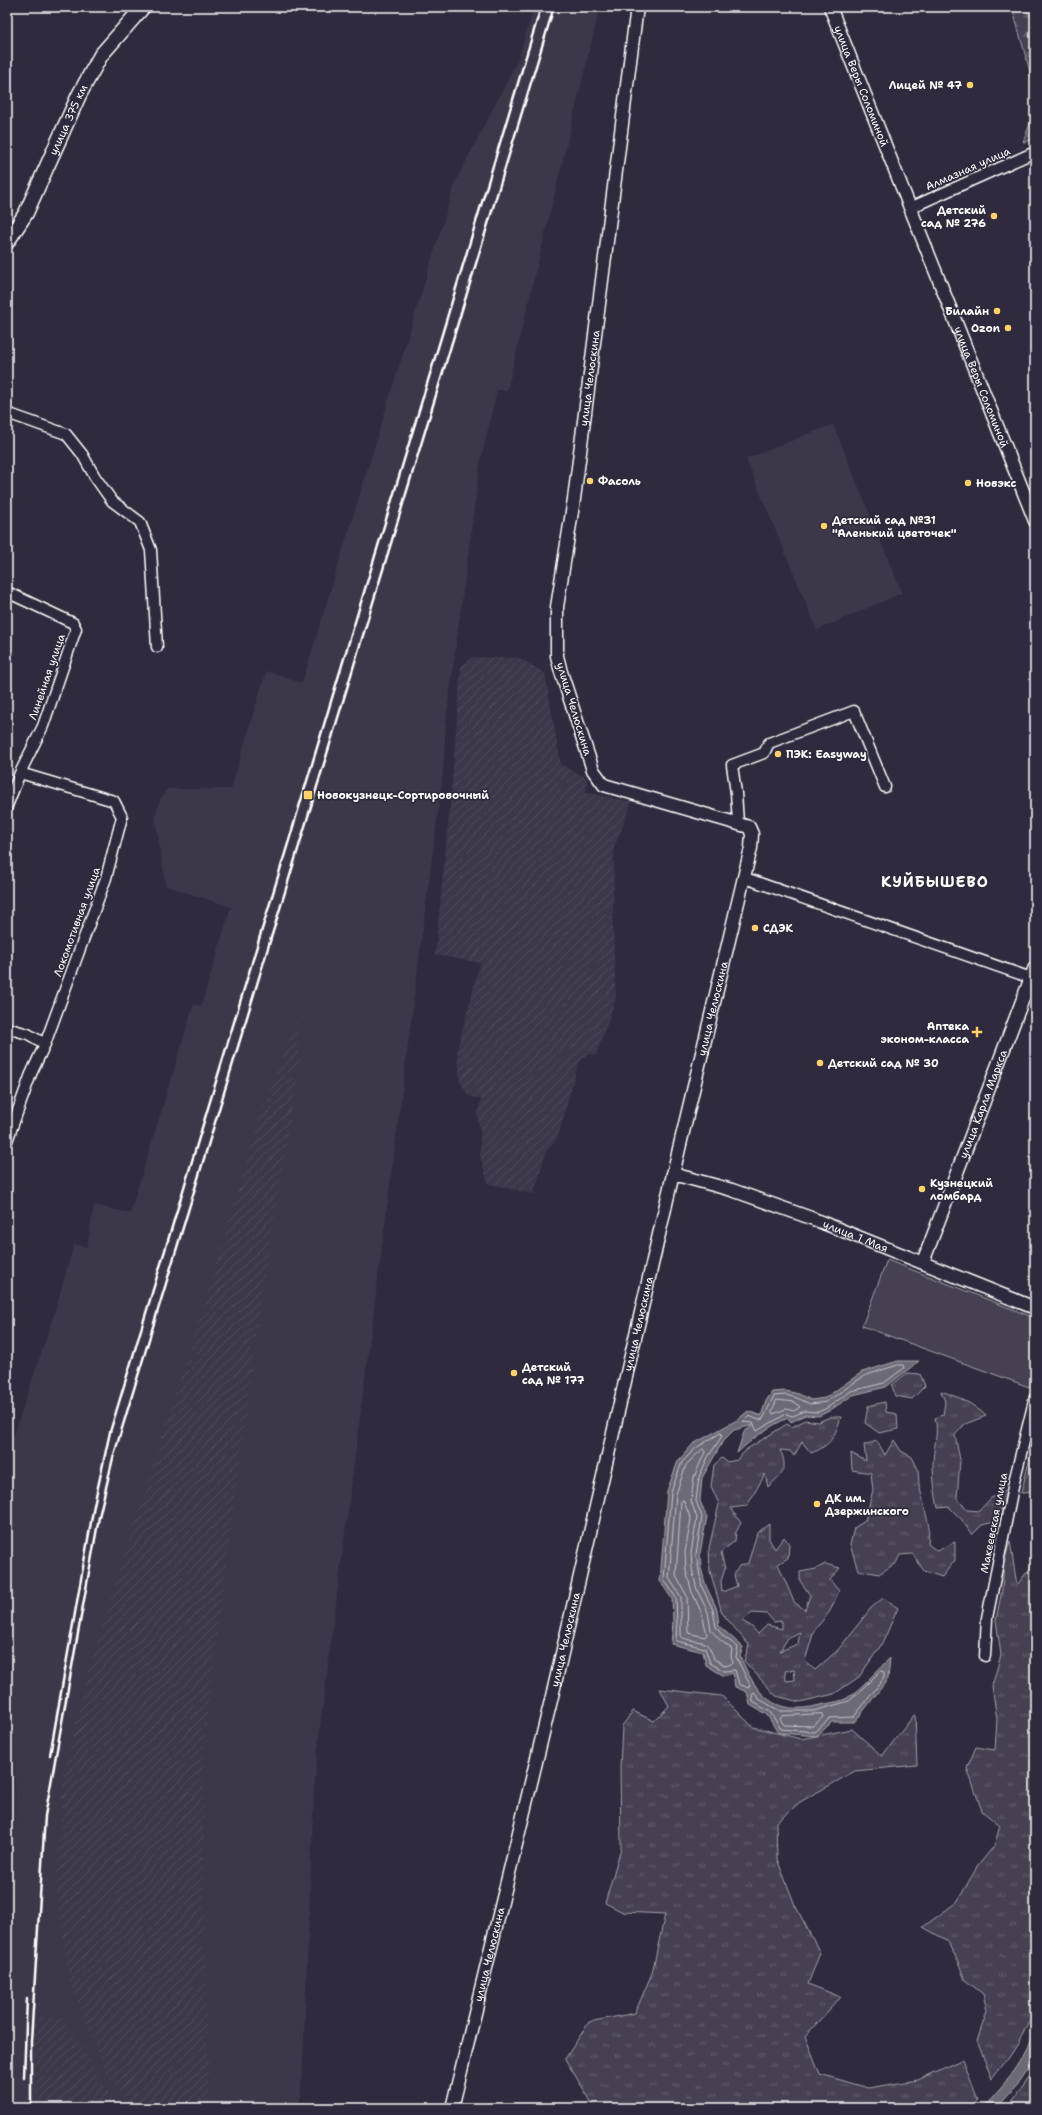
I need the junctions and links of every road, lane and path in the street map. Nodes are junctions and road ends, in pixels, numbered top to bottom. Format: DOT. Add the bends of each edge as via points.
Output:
graph roads {
  1 [pos="143,7"];
  2 [pos="637,7"];
  3 [pos="830,7"];
  4 [pos="1035,152"];
  5 [pos="910,208"];
  6 [pos="7,242"];
  7 [pos="7,413"];
  8 [pos="1035,521"];
  9 [pos="7,592"];
  10 [pos="157,647"];
  11 [pos="20,773"];
  12 [pos="885,787"];
  13 [pos="7,806"];
  14 [pos="738,822"];
  15 [pos="745,878"];
  16 [pos="1033,973"];
  17 [pos="7,1028"];
  18 [pos="45,1044"];
  19 [pos="7,1141"];
  20 [pos="673,1174"];
  21 [pos="923,1262"];
  22 [pos="1035,1308"];
  23 [pos="1035,1397"];
  24 [pos="985,1656"];
  25 [pos="452,2108"];
  1 -- 6 [label="main road, улица 375 км" via="101,55 79,95 26,212"];
  2 -- 14 [label="street, улица Челюскина" via="574,499 559,589 557,656 593,770 604,785"];
  3 -- 5 [label="street, улица Веры Соломиной"];
  4 -- 5 [label="street, Алмазная улица"];
  5 -- 8 [label="street, улица Веры Соломиной"];
  7 -- 10 [label="street" via="66,434 112,501 140,522 151,550"];
  9 -- 11 [label="street, Линейная улица" via="73,622 76,629 43,726"];
  11 -- 13 [label="street, Линейная улица"];
  11 -- 18 [label="street, Локомотивная улица" via="114,801 122,817 106,878"];
  12 -- 14 [label="street" via="854,711 769,743 764,753 732,765"];
  14 -- 15 [label="street, улица Челюскина" via="749,827 752,834"];
  15 -- 16 [label="street"];
  15 -- 20 [label="street, улица Челюскина"];
  16 -- 21 [label="street, улица Карла Маркса"];
  17 -- 18 [label="street" via="28,1034"];
  18 -- 19 [label="street, Локомотивная улица" via="31,1074"];
  20 -- 21 [label="street, улица 1 Мая" via="732,1190"];
  20 -- 25 [label="street, улица Челюскина" via="556,1681"];
  21 -- 22 [label="street, улица 1 Мая"];
  23 -- 24 [label="street, Макеевская улица" via="1014,1482 987,1618"];
}
